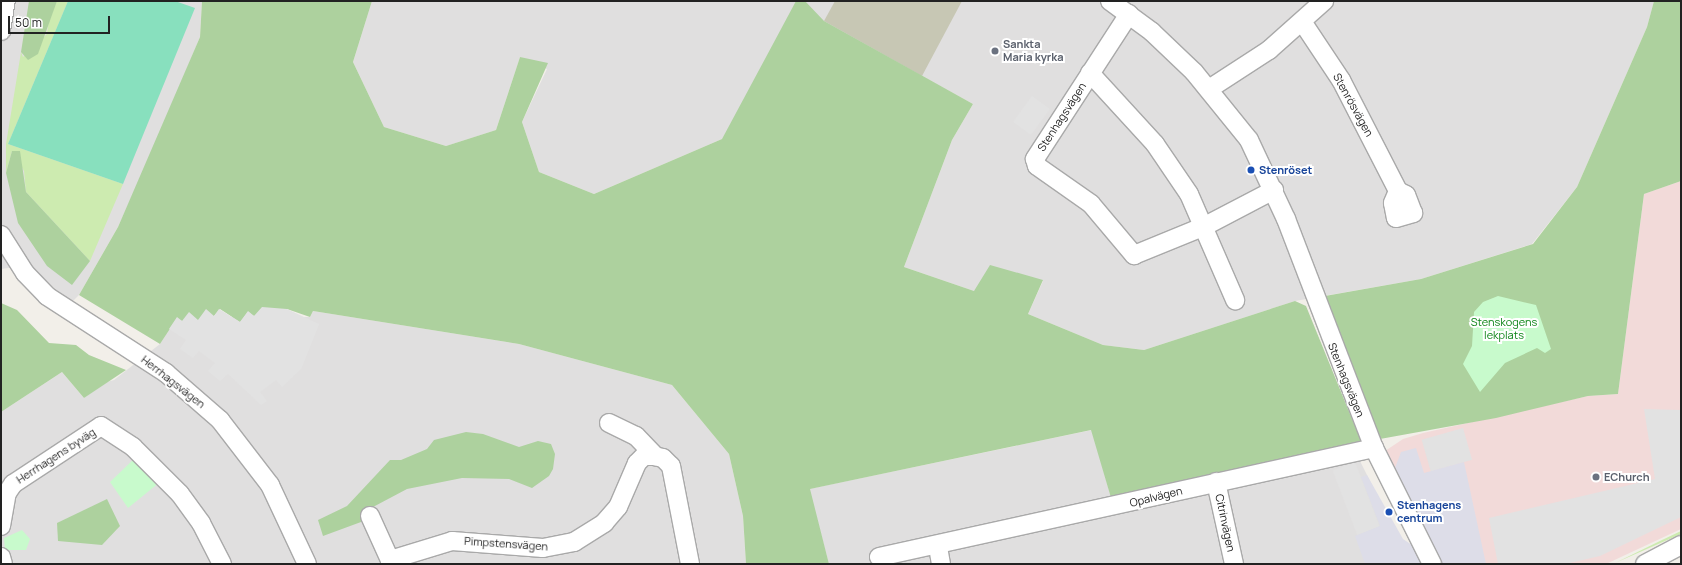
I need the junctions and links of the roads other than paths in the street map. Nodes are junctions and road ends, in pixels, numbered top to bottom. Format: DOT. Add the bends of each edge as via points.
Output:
graph roads {
  1 [pos="6,1"];
  2 [pos="1110,1"];
  3 [pos="1324,1"];
  4 [pos="1129,14"];
  5 [pos="1303,22"];
  6 [pos="1,31"];
  7 [pos="1090,73"];
  8 [pos="1209,89"];
  9 [pos="1274,190"];
  10 [pos="1398,191"];
  11 [pos="1205,226"];
  12 [pos="1,235"];
  13 [pos="1235,300"];
  14 [pos="609,423"];
  15 [pos="1374,448"];
  16 [pos="655,456"];
  17 [pos="1216,482"];
  18 [pos="370,516"];
  19 [pos="1,526"];
  20 [pos="1680,546"];
  21 [pos="940,555"];
  22 [pos="1,557"];
  23 [pos="879,557"];
  24 [pos="390,562"];
  25 [pos="3,564"];
  26 [pos="222,564"];
  27 [pos="307,564"];
  28 [pos="690,564"];
  29 [pos="1234,564"];
  30 [pos="1432,564"];
  31 [pos="1645,564"];
  1 -- 6 [label="street"];
  2 -- 4 [label="street, Stenhagsvägen"];
  3 -- 5 [label="street"];
  4 -- 7 [label="street, Stenhagsvägen"];
  4 -- 8 [label="street, Stenhagsvägen" via="1152,32"];
  5 -- 8 [label="street"];
  5 -- 10 [label="street, Stenrösvägen" via="1341,80"];
  7 -- 11 [label="street, Stenhagsvägen" via="1155,144 1189,194"];
  7 -- 11 [label="street, Stenhagsvägen" via="1035,159 1036,166 1091,204 1134,255"];
  8 -- 9 [label="street, Stenhagsvägen" via="1249,140"];
  9 -- 11 [label="street, Stenhagsvägen"];
  9 -- 15 [label="street, Stenhagsvägen"];
  11 -- 13 [label="street, Stenhagsvägen"];
  12 -- 27 [label="street, Herrhagsvägen" via="25,273 47,296 166,373 220,420 270,485"];
  14 -- 16 [label="street" via="636,436"];
  15 -- 17 [label="street, Opalvägen"];
  15 -- 30 [label="street, Stenhagsvägen"];
  16 -- 24 [label="street, Pimpstensvägen" via="644,456 637,463 618,507 604,522 574,542 543,548 452,541"];
  16 -- 28 [label="street" via="671,466"];
  17 -- 21 [label="street, Opalvägen"];
  17 -- 29 [label="street, Citrinvägen"];
  18 -- 24 [label="street"];
  19 -- 26 [label="street, Herrhagens byväg" via="6,493 13,484 101,426 133,447 180,494 201,523"];
  20 -- 31 [label="street"];
  21 -- 23 [label="street, Opalvägen"];
  22 -- 25 [label="street"];
}
